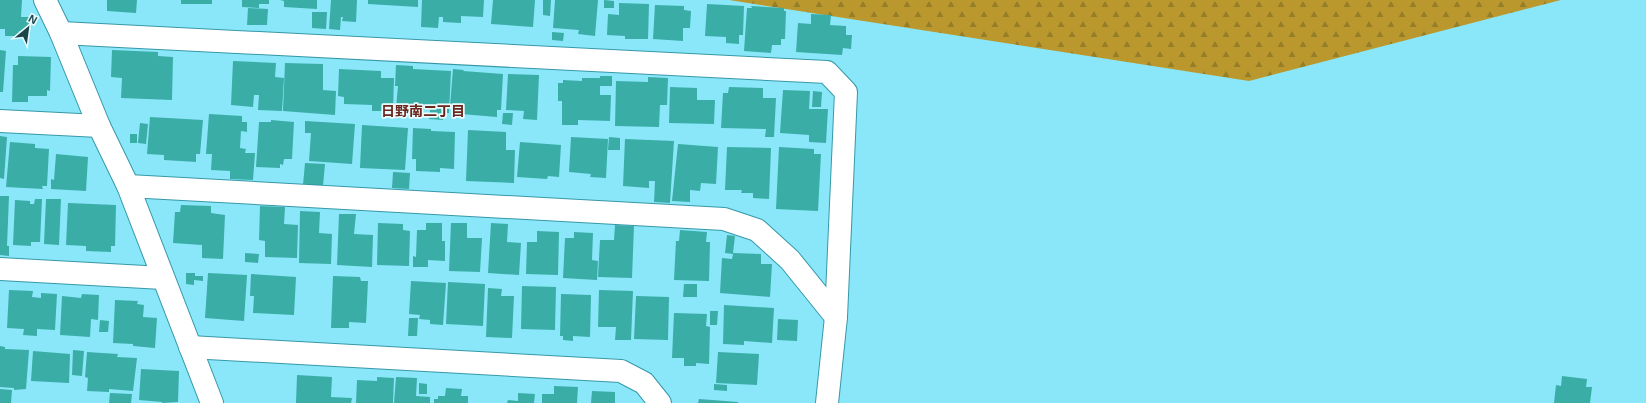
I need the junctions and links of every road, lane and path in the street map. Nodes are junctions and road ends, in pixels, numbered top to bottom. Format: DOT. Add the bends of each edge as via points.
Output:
graph roads {
  1 [pos="44,0"];
  2 [pos="61,33"];
  3 [pos="0,121"];
  4 [pos="99,126"];
  5 [pos="128,186"];
  6 [pos="0,269"];
  7 [pos="163,278"];
  8 [pos="836,317"];
  9 [pos="190,347"];
  10 [pos="212,403"];
  11 [pos="660,403"];
  12 [pos="827,403"];
  1 -- 2 [label="street"];
  2 -- 4 [label="street"];
  2 -- 8 [label="street" via="826,72 846,92"];
  3 -- 4 [label="street"];
  4 -- 5 [label="street"];
  5 -- 7 [label="street"];
  5 -- 8 [label="street" via="724,219 757,230 790,260"];
  6 -- 7 [label="street"];
  7 -- 9 [label="street"];
  8 -- 12 [label="street"];
  9 -- 10 [label="street"];
  9 -- 11 [label="street" via="622,371 644,383"];
}
